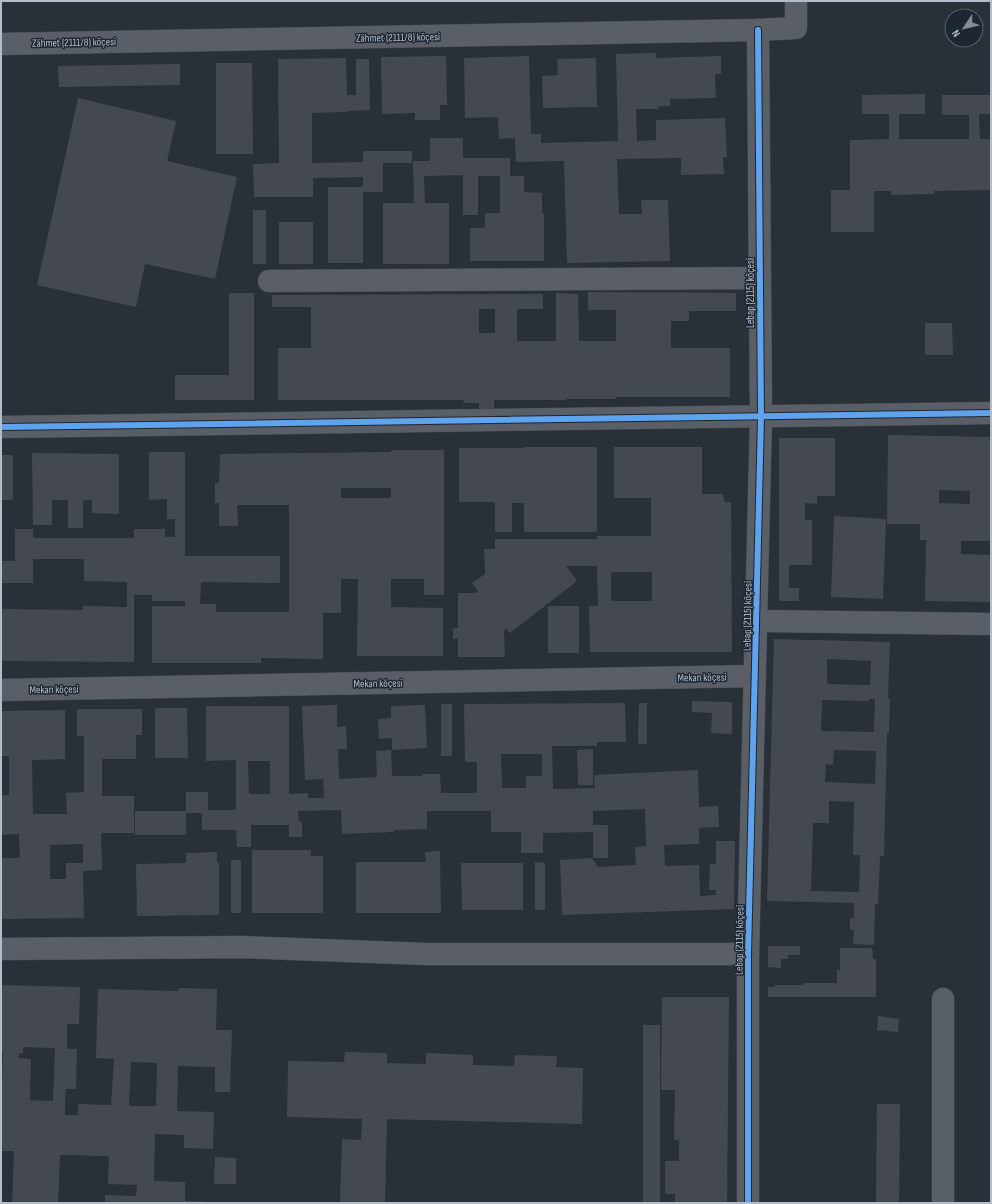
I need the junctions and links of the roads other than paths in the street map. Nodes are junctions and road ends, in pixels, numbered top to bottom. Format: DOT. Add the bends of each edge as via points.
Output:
graph roads {
  1 [pos="796,1"];
  2 [pos="758,30"];
  3 [pos="1,44"];
  4 [pos="760,278"];
  5 [pos="268,281"];
  6 [pos="991,413"];
  7 [pos="761,416"];
  8 [pos="1,427"];
  9 [pos="757,621"];
  10 [pos="991,624"];
  11 [pos="755,676"];
  12 [pos="1,690"];
  13 [pos="1,949"];
  14 [pos="748,954"];
  15 [pos="943,998"];
  16 [pos="748,1203"];
  17 [pos="943,1203"];
  1 -- 2 [label="street, Zähmet (2111/8) köçesi" via="796,28"];
  2 -- 3 [label="street, Zähmet (2111/8) köçesi"];
  2 -- 4 [label="street, Lebap (2115) köçesi"];
  4 -- 5 [label="street"];
  4 -- 7 [label="street, Lebap (2115) köçesi"];
  6 -- 7 [label="street"];
  7 -- 8 [label="street"];
  7 -- 9 [label="street, Lebap (2115) köçesi"];
  9 -- 10 [label="street"];
  9 -- 11 [label="street, Lebap (2115) köçesi"];
  11 -- 12 [label="street, Mekan köçesi"];
  11 -- 14 [label="street, Lebap (2115) köçesi"];
  13 -- 14 [label="street" via="244,947 426,954"];
  14 -- 16 [label="street, Lebap (2115) köçesi"];
  15 -- 17 [label="street"];
}
